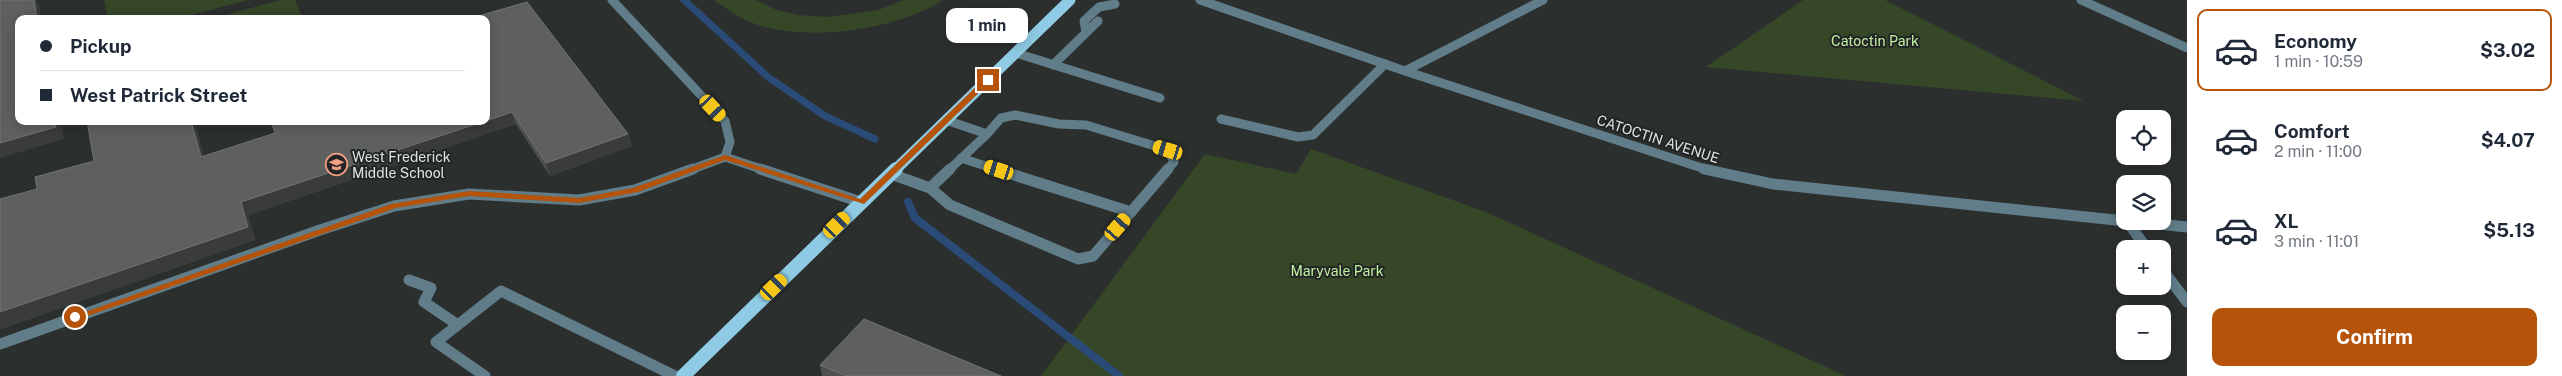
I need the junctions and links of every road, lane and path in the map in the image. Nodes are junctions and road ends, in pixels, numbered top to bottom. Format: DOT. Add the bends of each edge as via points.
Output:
graph roads {
  1 [pos="612,0"];
  2 [pos="1070,0"];
  3 [pos="1543,0"];
  4 [pos="2081,0"];
  5 [pos="1205,1"];
  6 [pos="1117,2"];
  7 [pos="1104,14"];
  8 [pos="1098,21"];
  9 [pos="1086,32"];
  10 [pos="2187,48"];
  11 [pos="1016,53"];
  12 [pos="1385,64"];
  13 [pos="1053,65"];
  14 [pos="1405,71"];
  15 [pos="1160,98"];
  16 [pos="946,120"];
  17 [pos="1221,120"];
  18 [pos="987,134"];
  19 [pos="725,157"];
  20 [pos="961,158"];
  21 [pos="891,174"];
  22 [pos="930,188"];
  23 [pos="861,202"];
  24 [pos="1130,212"];
  25 [pos="2116,220"];
  26 [pos="2171,225"];
  27 [pos="2187,227"];
  28 [pos="409,280"];
  29 [pos="2171,281"];
  30 [pos="2187,302"];
  31 [pos="458,325"];
  32 [pos="0,344"];
  33 [pos="485,376"];
  34 [pos="675,376"];
  35 [pos="683,376"];
  1 -- 19 [label="street" via="725,121 730,142"];
  2 -- 11 [label="main road"];
  3 -- 14 [label="street"];
  4 -- 10 [label="street"];
  5 -- 12 [label="street, CATOCTIN AVENUE"];
  6 -- 7 [label="street"];
  6 -- 9 [label="street" via="1099,7 1084,21"];
  8 -- 9 [label="street"];
  9 -- 13 [label="street"];
  11 -- 13 [label="street"];
  11 -- 16 [label="main road"];
  12 -- 14 [label="street, CATOCTIN AVENUE"];
  12 -- 17 [label="street" via="1313,134 1298,137"];
  13 -- 15 [label="street"];
  14 -- 25 [label="street, CATOCTIN AVENUE" via="1742,178"];
  16 -- 18 [label="street"];
  16 -- 21 [label="main road"];
  18 -- 20 [label="street"];
  18 -- 24 [label="street" via="1002,118 1015,115 1059,124 1086,125 1168,150 1174,162"];
  19 -- 23 [label="street"];
  19 -- 32 [label="street" via="635,190 579,200 469,194 394,206"];
  20 -- 22 [label="street"];
  20 -- 24 [label="street"];
  21 -- 22 [label="street"];
  21 -- 23 [label="main road"];
  22 -- 24 [label="street" via="950,204 1078,259 1093,256"];
  23 -- 35 [label="main road"];
  26 -- 27 [label="street, CATOCTIN AVENUE"];
  28 -- 31 [label="street" via="431,288 424,302"];
  29 -- 30 [label="street"];
  31 -- 33 [label="street" via="436,342"];
  31 -- 34 [label="street" via="501,291"];
}
